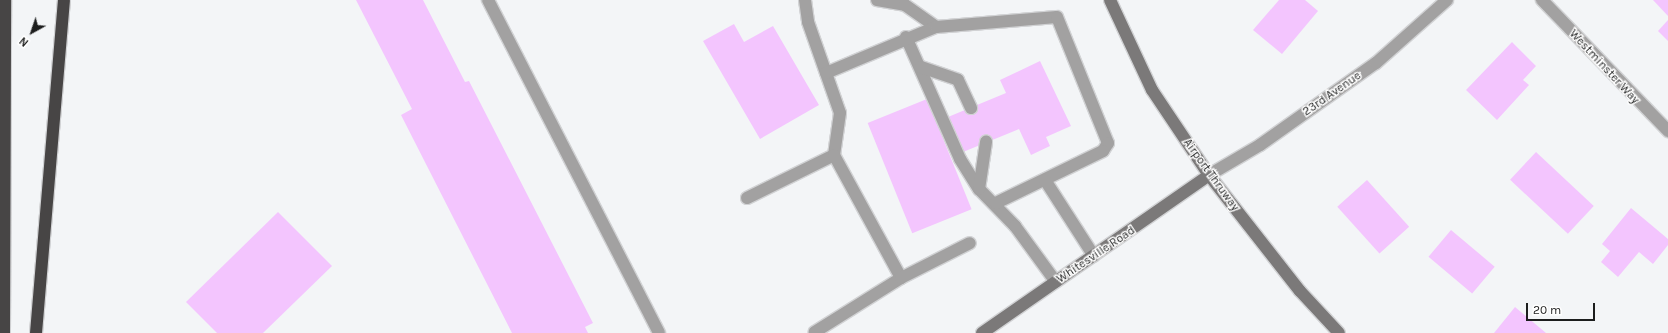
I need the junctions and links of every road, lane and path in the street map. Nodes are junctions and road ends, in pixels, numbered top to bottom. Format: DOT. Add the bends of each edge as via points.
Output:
graph roads {
  1 [pos="5,0"];
  2 [pos="64,0"];
  3 [pos="488,0"];
  4 [pos="805,0"];
  5 [pos="877,0"];
  6 [pos="1110,0"];
  7 [pos="1447,0"];
  8 [pos="1542,0"];
  9 [pos="936,27"];
  10 [pos="906,37"];
  11 [pos="921,67"];
  12 [pos="826,72"];
  13 [pos="971,108"];
  14 [pos="1668,131"];
  15 [pos="986,142"];
  16 [pos="834,155"];
  17 [pos="1209,175"];
  18 [pos="1045,180"];
  19 [pos="979,189"];
  20 [pos="747,198"];
  21 [pos="996,203"];
  22 [pos="970,243"];
  23 [pos="1094,256"];
  24 [pos="901,278"];
  25 [pos="1056,282"];
  26 [pos="815,332"];
  27 [pos="4,333"];
  28 [pos="36,333"];
  29 [pos="659,333"];
  30 [pos="982,333"];
  31 [pos="1339,333"];
  1 -- 27 [label="highway"];
  2 -- 28 [label="highway"];
  3 -- 29 [label="street"];
  4 -- 12 [label="street" via="808,22"];
  5 -- 9 [label="street" via="905,5"];
  6 -- 17 [label="main road, Airport Thruway" via="1152,90"];
  7 -- 17 [label="street, 23rd Avenue" via="1376,63 1260,144"];
  8 -- 14 [label="street, Westminster Way"];
  9 -- 10 [label="street"];
  9 -- 18 [label="street" via="1058,17 1108,143 1103,151"];
  10 -- 11 [label="street"];
  10 -- 12 [label="street"];
  11 -- 13 [label="street" via="958,80"];
  11 -- 19 [label="street" via="960,159"];
  12 -- 16 [label="street" via="840,112"];
  15 -- 19 [label="street"];
  16 -- 20 [label="street"];
  16 -- 24 [label="street"];
  17 -- 23 [label="main road, Whitesville Road"];
  17 -- 31 [label="main road, Airport Thruway" via="1300,291"];
  18 -- 21 [label="street"];
  18 -- 23 [label="street"];
  19 -- 21 [label="street"];
  21 -- 25 [label="street"];
  22 -- 24 [label="street"];
  23 -- 25 [label="main road, Whitesville Road"];
  24 -- 26 [label="street"];
  25 -- 30 [label="main road, Whitesville Road"];
}
